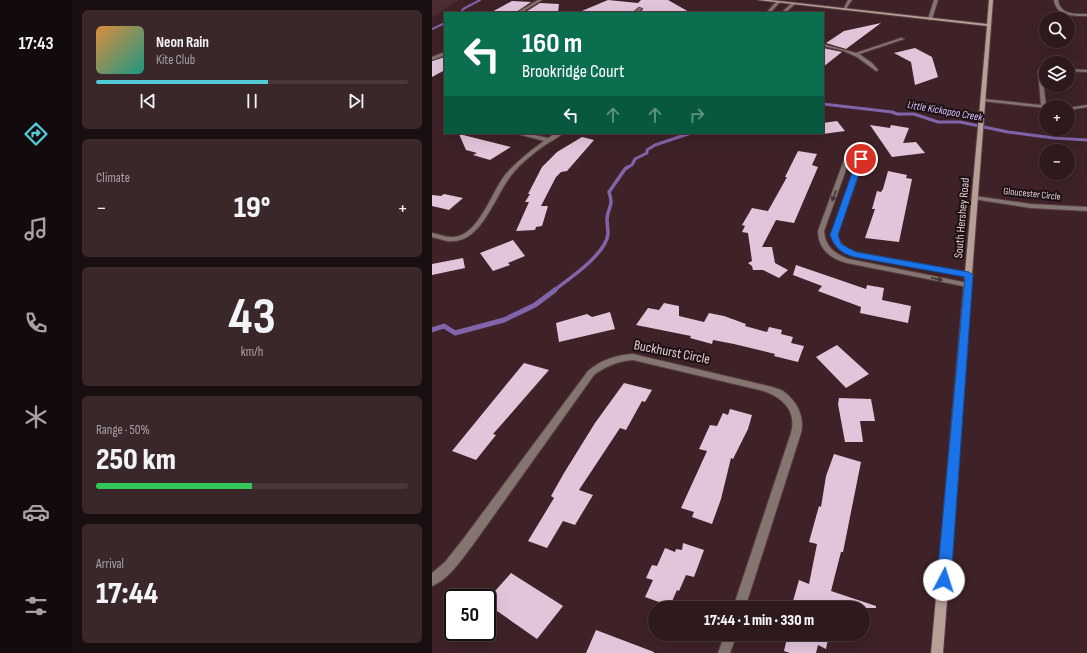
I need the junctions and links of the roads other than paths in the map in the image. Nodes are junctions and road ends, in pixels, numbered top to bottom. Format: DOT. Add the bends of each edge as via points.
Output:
graph roads {
  1 [pos="540,0"];
  2 [pos="760,0"];
  3 [pos="850,0"];
  4 [pos="936,0"];
  5 [pos="991,0"];
  6 [pos="1056,0"];
  7 [pos="778,2"];
  8 [pos="793,4"];
  9 [pos="640,9"];
  10 [pos="844,9"];
  11 [pos="520,12"];
  12 [pos="636,12"];
  13 [pos="769,12"];
  14 [pos="784,12"];
  15 [pos="1087,16"];
  16 [pos="930,19"];
  17 [pos="989,26"];
  18 [pos="902,39"];
  19 [pos="824,45"];
  20 [pos="444,53"];
  21 [pos="856,54"];
  22 [pos="432,59"];
  23 [pos="876,70"];
  24 [pos="1075,70"];
  25 [pos="1087,71"];
  26 [pos="984,98"];
  27 [pos="1039,104"];
  28 [pos="1087,106"];
  29 [pos="1075,108"];
  30 [pos="521,134"];
  31 [pos="558,134"];
  32 [pos="548,140"];
  33 [pos="839,183"];
  34 [pos="852,185"];
  35 [pos="975,198"];
  36 [pos="1087,209"];
  37 [pos="825,223"];
  38 [pos="838,224"];
  39 [pos="432,235"];
  40 [pos="863,256"];
  41 [pos="860,264"];
  42 [pos="969,275"];
  43 [pos="968,284"];
  44 [pos="432,580"];
  45 [pos="741,601"];
  46 [pos="728,641"];
  47 [pos="724,653"];
  48 [pos="938,653"];
  1 -- 11 [label="street"];
  2 -- 7 [label="main road"];
  3 -- 10 [label="street"];
  4 -- 16 [label="street"];
  5 -- 17 [label="main road, South Hershey Road"];
  6 -- 15 [label="street" via="1057,8 1060,10"];
  7 -- 8 [label="main road"];
  7 -- 13 [label="street"];
  8 -- 10 [label="main road"];
  8 -- 14 [label="street"];
  9 -- 12 [label="street"];
  10 -- 16 [label="main road"];
  16 -- 17 [label="main road"];
  17 -- 26 [label="main road, South Hershey Road"];
  18 -- 21 [label="street"];
  19 -- 21 [label="street"];
  20 -- 22 [label="street"];
  21 -- 23 [label="street" via="868,61"];
  24 -- 25 [label="street"];
  26 -- 27 [label="street"];
  26 -- 35 [label="main road, South Hershey Road"];
  28 -- 29 [label="street"];
  30 -- 32 [label="street"];
  31 -- 32 [label="street"];
  32 -- 39 [label="street" via="506,177 473,232 454,240"];
  33 -- 34 [label="street"];
  33 -- 34 [label="street" via="851,149 861,159"];
  33 -- 37 [label="street, one-way"];
  34 -- 38 [label="street"];
  35 -- 36 [label="street, Gloucester Circle" via="1031,206"];
  35 -- 42 [label="main road, South Hershey Road"];
  37 -- 38 [label="street"];
  37 -- 41 [label="street" via="821,237 824,246 841,259"];
  38 -- 40 [label="street" via="834,235 838,245 847,252"];
  40 -- 41 [label="street"];
  40 -- 42 [label="street"];
  41 -- 43 [label="street, one-way"];
  42 -- 43 [label="main road, South Hershey Road"];
  43 -- 48 [label="main road, South Hershey Road"];
  44 -- 45 [label="street, Buckhurst Circle" via="449,566 468,542 590,372 615,359 633,357 765,388 785,398 795,410 798,425 796,433"];
  46 -- 47 [label="street"];
}
